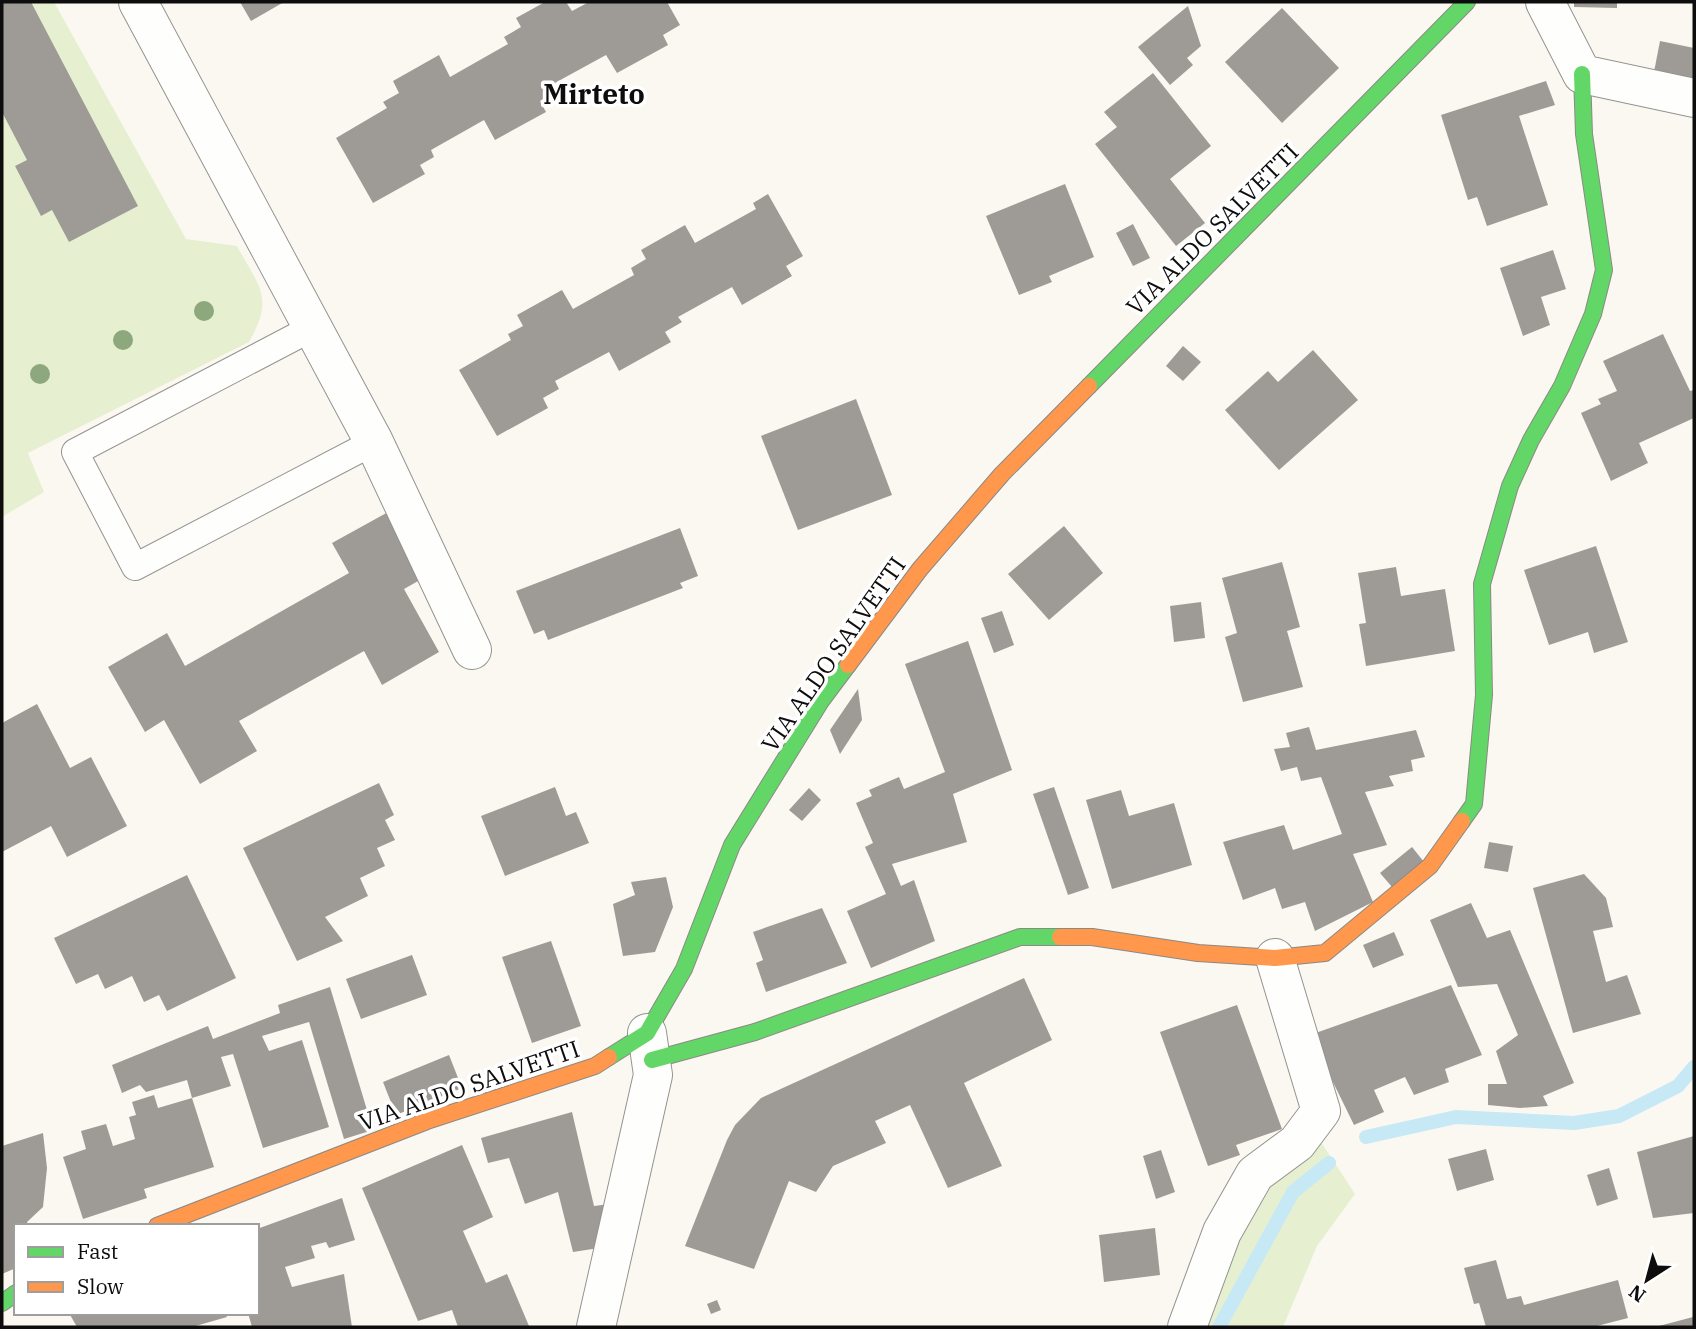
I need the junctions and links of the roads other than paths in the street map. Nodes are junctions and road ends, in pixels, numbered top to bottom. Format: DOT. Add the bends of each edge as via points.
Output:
graph roads {
  1 [pos="138,2"];
  2 [pos="1545,2"];
  3 [pos="1457,5"];
  4 [pos="1582,74"];
  5 [pos="1694,98"];
  6 [pos="312,328"];
  7 [pos="374,442"];
  8 [pos="472,650"];
  9 [pos="1275,958"];
  10 [pos="650,1047"];
  11 [pos="162,1224"];
  12 [pos="596,1327"];
  13 [pos="1187,1327"];
  1 -- 6 [label="street"];
  2 -- 4 [label="street"];
  3 -- 10 [label="street, VIA ALDO SALVETTI" via="1002,474 920,569 821,701 732,845"];
  4 -- 5 [label="street"];
  4 -- 9 [label="street" via="1584,134 1604,270 1593,314 1510,486 1482,584 1484,695 1474,804 1430,866 1325,953"];
  6 -- 7 [label="street"];
  6 -- 7 [label="lane" via="75,452 135,567"];
  7 -- 8 [label="street"];
  9 -- 10 [label="street" via="1198,953 1092,937 1020,937 755,1032"];
  9 -- 13 [label="street" via="1321,1111 1297,1143 1255,1174 1222,1232"];
  10 -- 11 [label="street, VIA ALDO SALVETTI" via="426,1121"];
  10 -- 12 [label="street" via="653,1075"];
}
